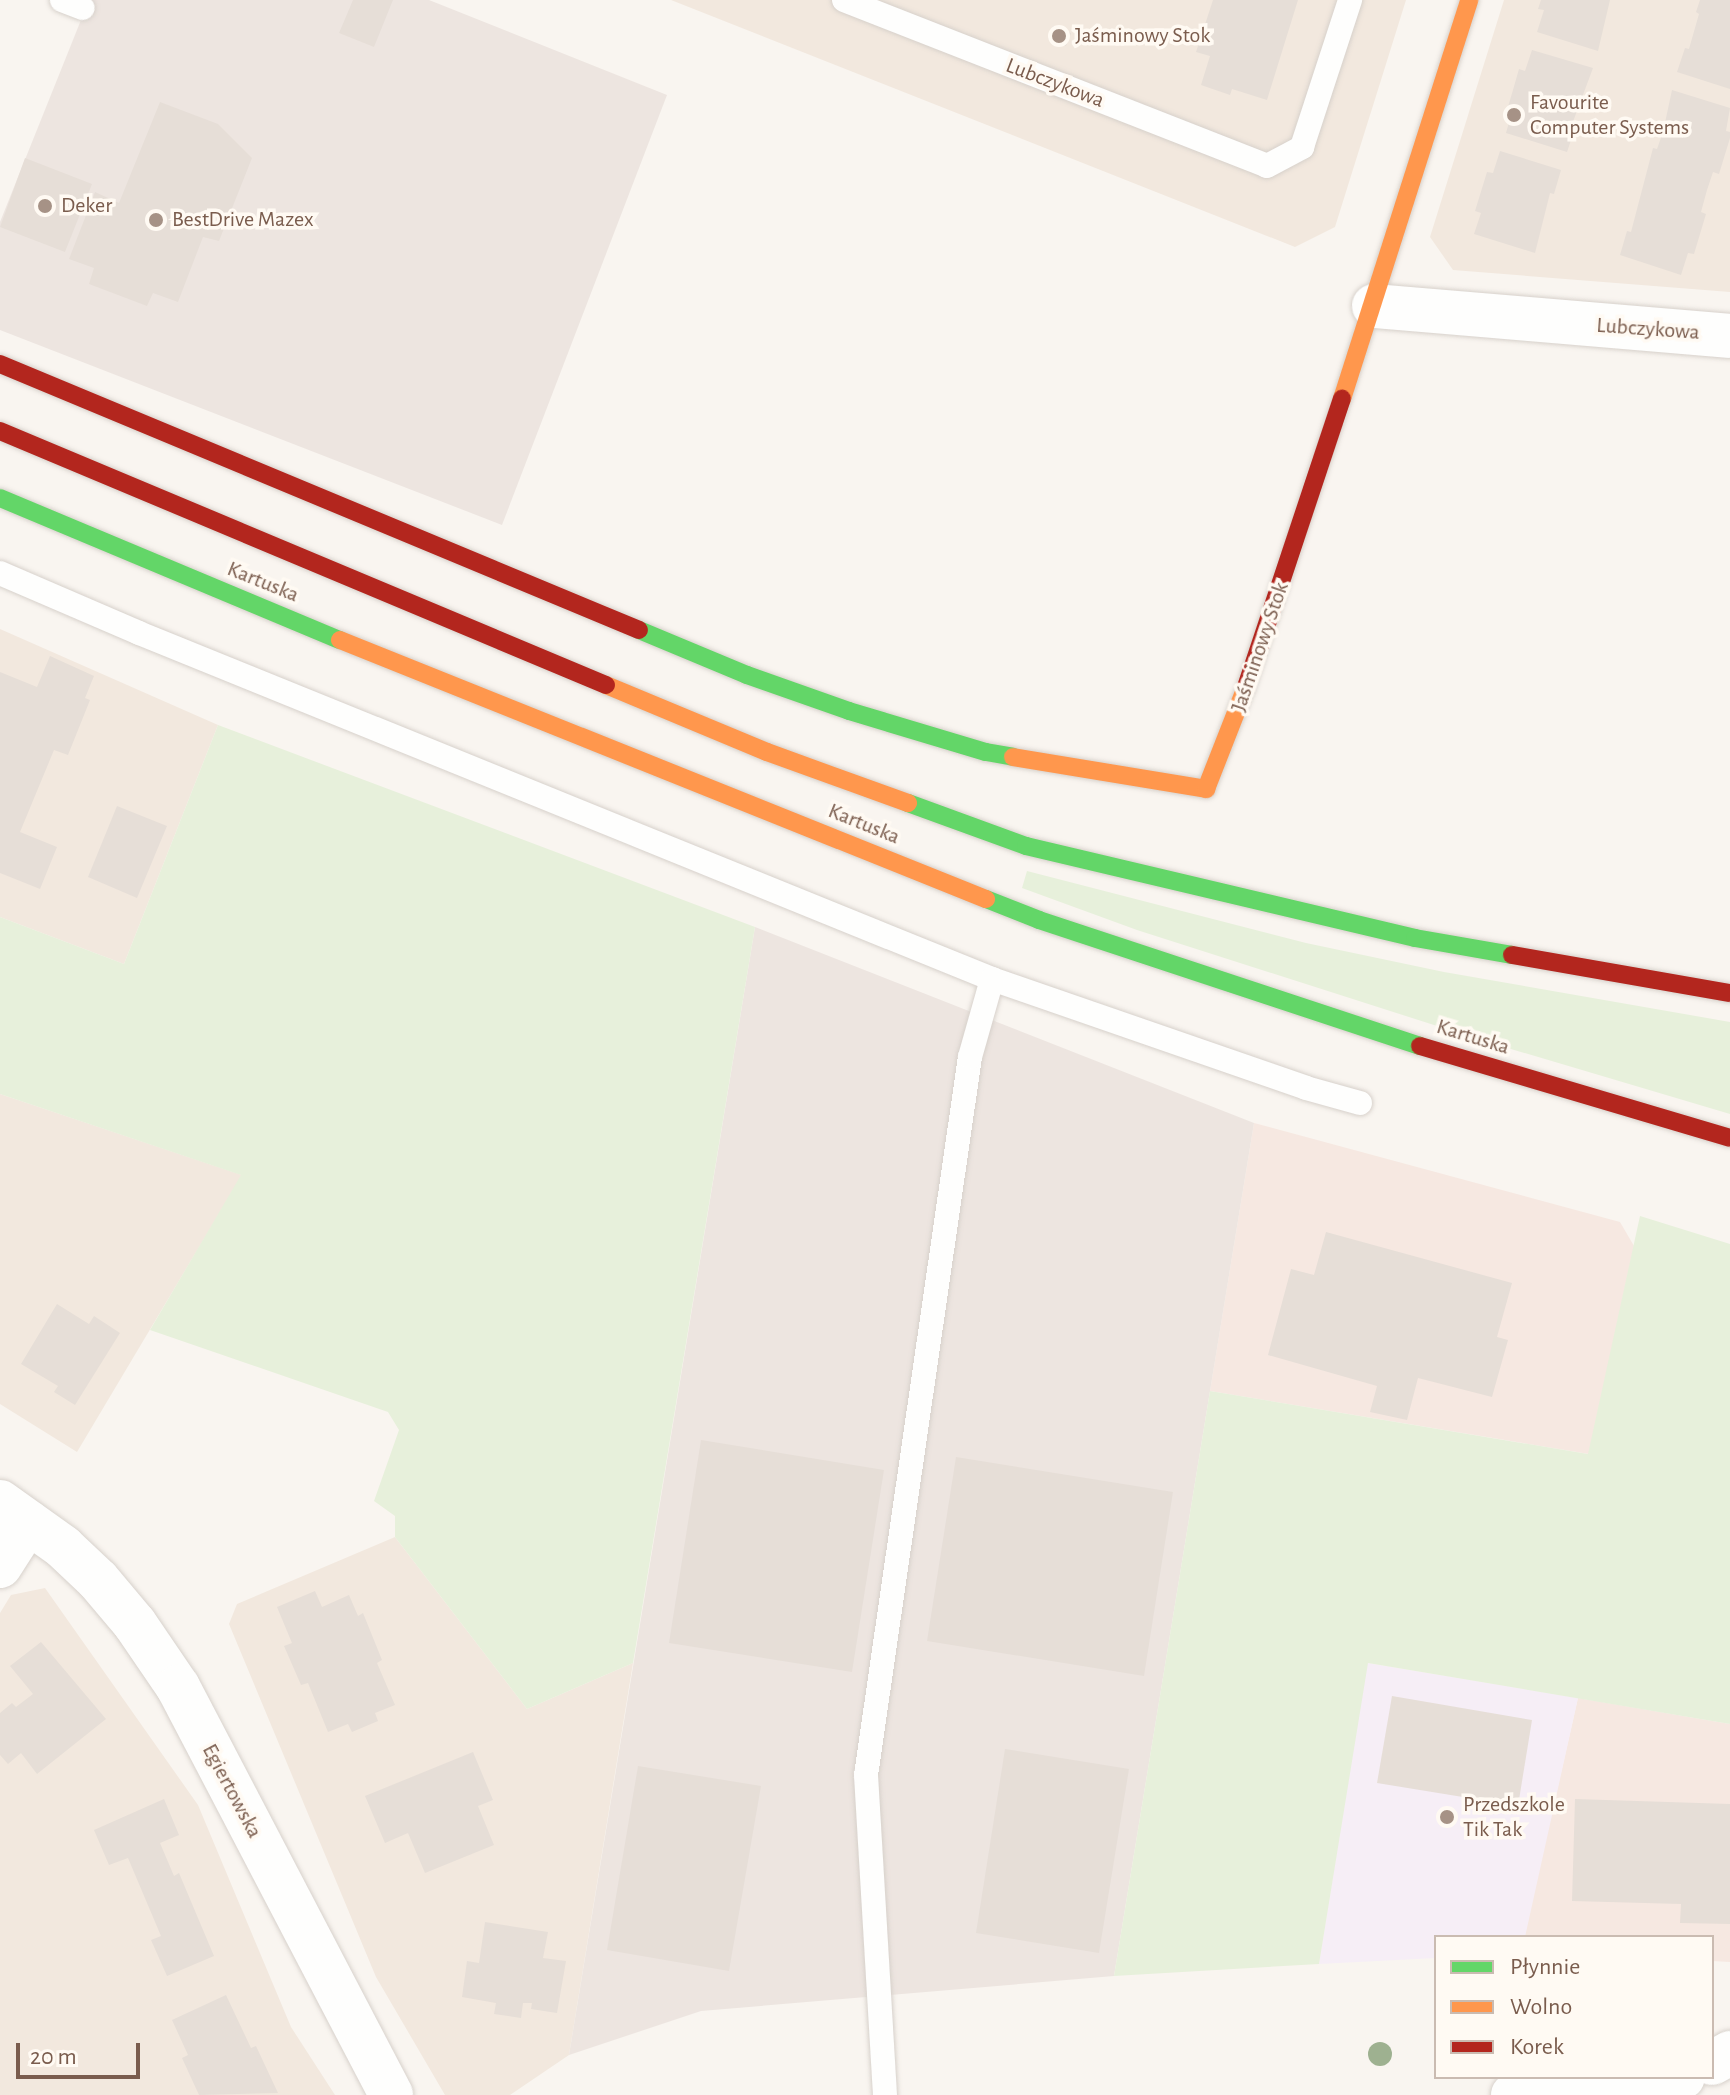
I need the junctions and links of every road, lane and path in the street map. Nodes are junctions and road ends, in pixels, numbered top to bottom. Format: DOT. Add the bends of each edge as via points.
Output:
graph roads {
  1 [pos="844,0"];
  2 [pos="1350,0"];
  3 [pos="1469,0"];
  4 [pos="1374,306"];
  5 [pos="1730,336"];
  6 [pos="0,364"];
  7 [pos="0,431"];
  8 [pos="0,498"];
  9 [pos="0,573"];
  10 [pos="992,979"];
  11 [pos="1730,993"];
  12 [pos="1360,1103"];
  13 [pos="1730,1138"];
  14 [pos="14,1512"];
  15 [pos="0,1566"];
  16 [pos="1672,2079"];
  17 [pos="391,2095"];
  18 [pos="885,2095"];
  19 [pos="1513,2095"];
  1 -- 2 [label="lane, Lubczykowa" via="1267,166 1302,147"];
  3 -- 4 [label="main road, Jaśminowy Stok"];
  4 -- 5 [label="street, Lubczykowa"];
  4 -- 6 [label="main road, Jaśminowy Stok" via="1240,705 1206,789 986,752 849,711 747,675"];
  7 -- 11 [label="main road, Kartuska" via="767,752 1026,846 1415,938"];
  8 -- 13 [label="main road, Kartuska" via="240,600 1039,920 1466,1061"];
  9 -- 10 [label="lane"];
  10 -- 12 [label="lane"];
  10 -- 18 [label="lane" via="970,1057 866,1775"];
  14 -- 15 [label="street, Egiertowska"];
  14 -- 17 [label="street, Egiertowska" via="98,1580 178,1687"];
  16 -- 19 [label="street" via="1611,2090"];
}
